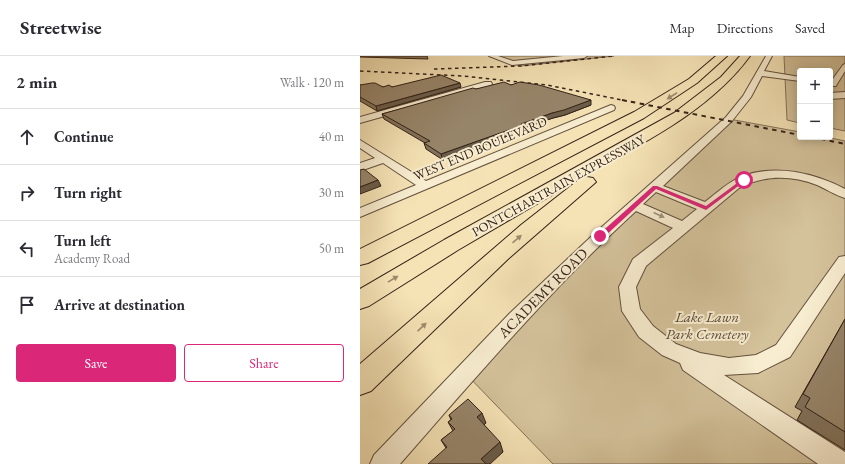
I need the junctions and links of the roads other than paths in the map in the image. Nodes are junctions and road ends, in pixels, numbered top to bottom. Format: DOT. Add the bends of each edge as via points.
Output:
graph roads {
  1 [pos="492,56"];
  2 [pos="584,56"];
  3 [pos="722,56"];
  4 [pos="769,56"];
  5 [pos="746,58"];
  6 [pos="845,66"];
  7 [pos="760,73"];
  8 [pos="797,79"];
  9 [pos="833,83"];
  10 [pos="488,84"];
  11 [pos="833,84"];
  12 [pos="845,86"];
  13 [pos="468,90"];
  14 [pos="845,95"];
  15 [pos="833,96"];
  16 [pos="611,108"];
  17 [pos="360,112"];
  18 [pos="360,120"];
  19 [pos="651,133"];
  20 [pos="599,136"];
  21 [pos="360,143"];
  22 [pos="383,158"];
  23 [pos="360,167"];
  24 [pos="824,184"];
  25 [pos="426,186"];
  26 [pos="655,187"];
  27 [pos="845,191"];
  28 [pos="845,194"];
  29 [pos="635,205"];
  30 [pos="706,208"];
  31 [pos="360,213"];
  32 [pos="683,227"];
  33 [pos="360,244"];
  34 [pos="360,258"];
  35 [pos="845,261"];
  36 [pos="360,300"];
  37 [pos="672,352"];
  38 [pos="360,382"];
  39 [pos="383,464"];
  40 [pos="840,464"];
  1 -- 2 [label="street" via="512,63"];
  3 -- 20 [label="highway, PONTCHARTRAIN EXPRESSWAY, one-way" via="669,98"];
  4 -- 7 [label="street, ACADEMY ROAD"];
  5 -- 19 [label="highway, PONTCHARTRAIN EXPRESSWAY" via="698,102"];
  6 -- 9 [label="street"];
  7 -- 8 [label="street"];
  7 -- 26 [label="street, ACADEMY ROAD" via="747,97 729,119"];
  10 -- 13 [label="street"];
  11 -- 12 [label="street"];
  13 -- 17 [label="street" via="442,90"];
  13 -- 18 [label="street"];
  14 -- 15 [label="street"];
  16 -- 25 [label="street, WEST END BOULEVARD"];
  36 -- 19 [label="highway, PONTCHARTRAIN EXPRESSWAY, one-way" via="451,245"];
  38 -- 19 [label="highway, one-way" via="556,205 625,156"];
  20 -- 33 [label="highway"];
  20 -- 34 [label="highway, PONTCHARTRAIN EXPRESSWAY"];
  21 -- 22 [label="street"];
  22 -- 23 [label="street"];
  22 -- 25 [label="street"];
  24 -- 27 [label="street"];
  24 -- 28 [label="street"];
  24 -- 30 [label="street" via="788,175 755,176 738,183"];
  25 -- 31 [label="street, WEST END BOULEVARD"];
  26 -- 29 [label="street, ACADEMY ROAD"];
  26 -- 30 [label="street"];
  29 -- 32 [label="street, one-way"];
  29 -- 39 [label="street, ACADEMY ROAD" via="600,236 518,318"];
  30 -- 32 [label="street"];
  32 -- 37 [label="street" via="639,263 630,275 627,290 630,306 638,322 652,338"];
  35 -- 37 [label="street" via="791,341 777,357 748,366 723,367 696,362"];
  37 -- 40 [label="street"];
}
